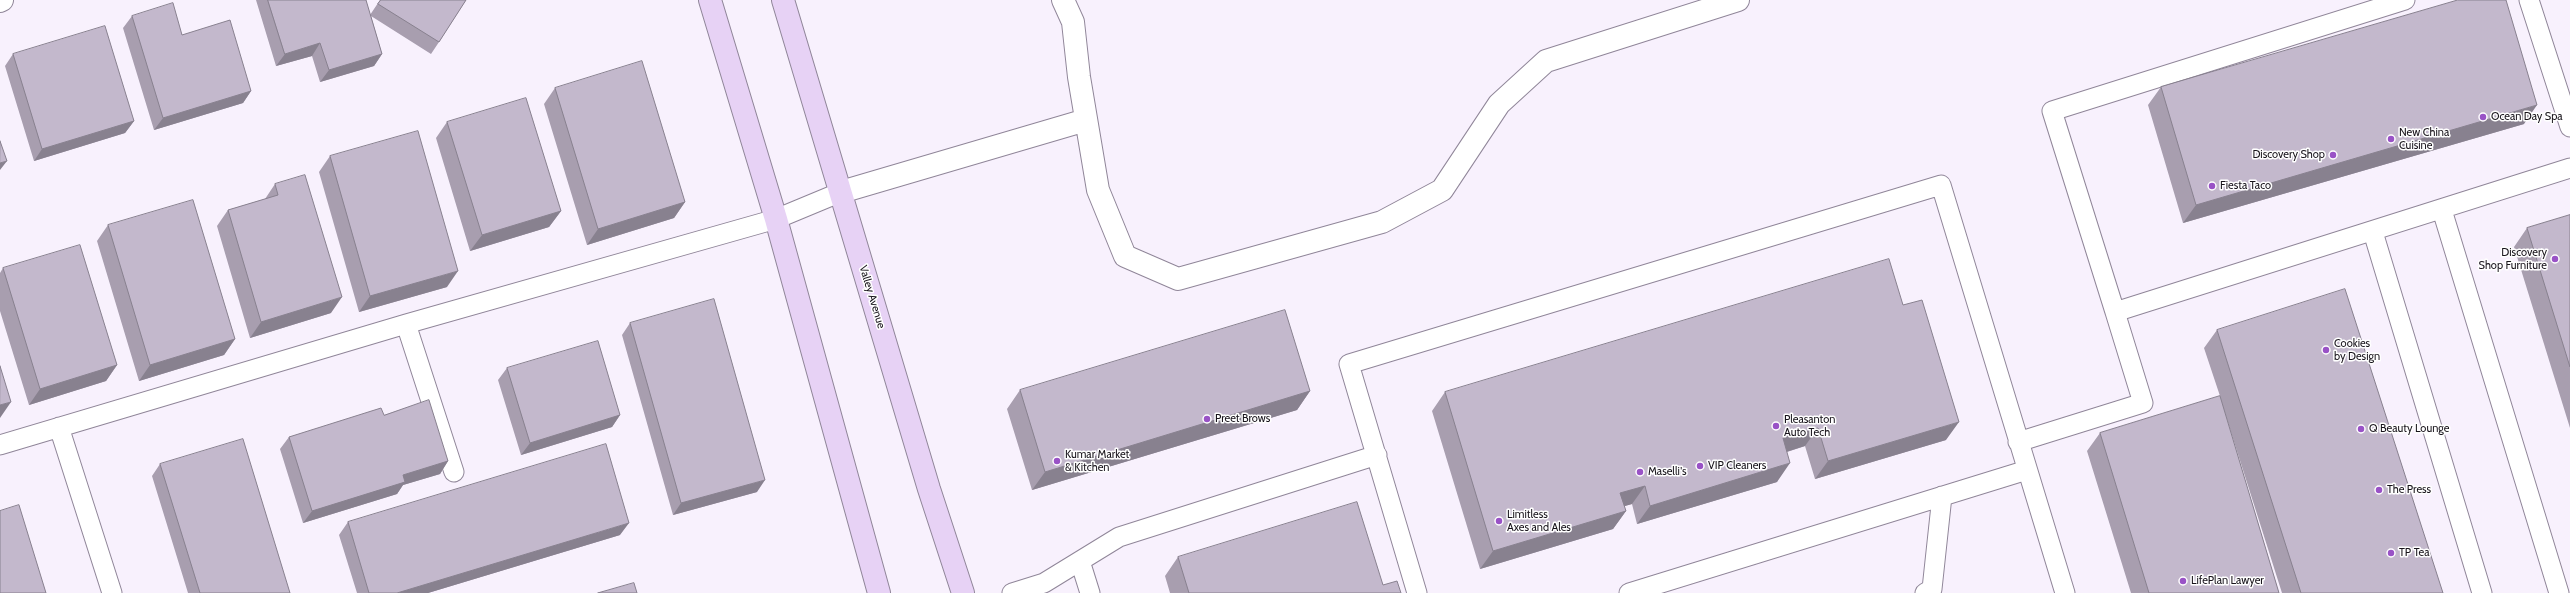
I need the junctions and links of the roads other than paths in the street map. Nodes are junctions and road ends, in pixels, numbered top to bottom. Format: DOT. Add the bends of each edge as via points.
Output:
graph roads {
  1 [pos="710,0"];
  2 [pos="783,0"];
  3 [pos="1063,0"];
  4 [pos="1738,0"];
  5 [pos="2405,0"];
  6 [pos="2529,0"];
  7 [pos="1086,120"];
  8 [pos="2570,127"];
  9 [pos="2570,168"];
  10 [pos="841,192"];
  11 [pos="2442,210"];
  12 [pos="776,219"];
  13 [pos="2373,232"];
  14 [pos="2115,312"];
  15 [pos="406,324"];
  16 [pos="59,427"];
  17 [pos="2018,442"];
  18 [pos="0,445"];
  19 [pos="1377,455"];
  20 [pos="2027,470"];
  21 [pos="454,472"];
  22 [pos="1942,496"];
  23 [pos="1080,561"];
  24 [pos="112,593"];
  25 [pos="879,593"];
  26 [pos="963,593"];
  27 [pos="1012,593"];
  28 [pos="1090,593"];
  29 [pos="1417,593"];
  30 [pos="1629,593"];
  31 [pos="1925,593"];
  32 [pos="2065,593"];
  33 [pos="2482,593"];
  34 [pos="2559,593"];
  1 -- 12 [label="main road"];
  2 -- 10 [label="main road, Valley Avenue"];
  3 -- 7 [label="street" via="1073,22"];
  4 -- 7 [label="street" via="1546,61 1499,104 1442,190 1382,222 1178,279 1124,256 1098,190"];
  5 -- 14 [label="lane" via="2052,110"];
  6 -- 8 [label="lane"];
  7 -- 10 [label="street"];
  9 -- 11 [label="lane"];
  10 -- 12 [label="lane"];
  10 -- 26 [label="main road, Valley Avenue" via="929,490"];
  11 -- 13 [label="lane"];
  11 -- 34 [label="lane"];
  12 -- 15 [label="lane"];
  12 -- 25 [label="main road"];
  13 -- 14 [label="lane"];
  13 -- 33 [label="lane"];
  14 -- 17 [label="lane" via="2143,403"];
  15 -- 16 [label="lane"];
  15 -- 21 [label="lane"];
  16 -- 18 [label="lane"];
  16 -- 24 [label="lane"];
  17 -- 19 [label="lane" via="1941,185 1349,364"];
  17 -- 20 [label="lane"];
  19 -- 23 [label="lane" via="1119,537"];
  19 -- 29 [label="lane"];
  20 -- 22 [label="lane"];
  20 -- 32 [label="lane"];
  22 -- 30 [label="lane"];
  22 -- 31 [label="lane" via="1932,589"];
  23 -- 27 [label="lane" via="1044,583"];
  23 -- 28 [label="lane"];
}
